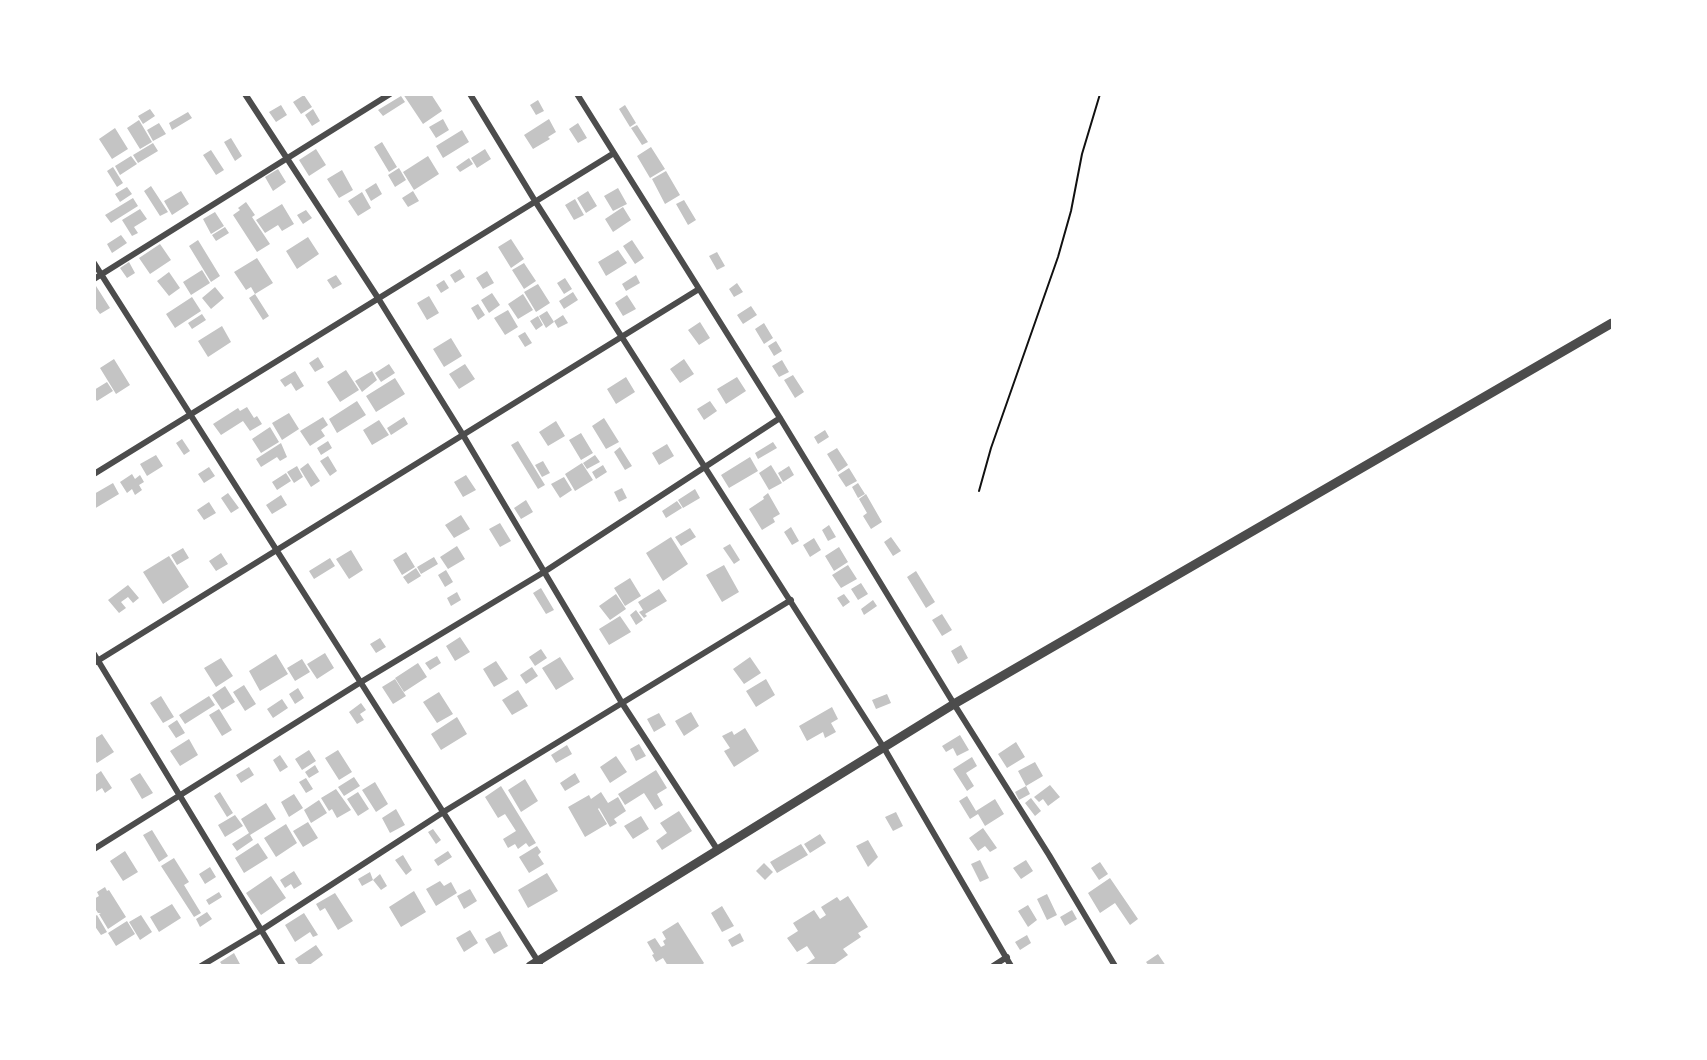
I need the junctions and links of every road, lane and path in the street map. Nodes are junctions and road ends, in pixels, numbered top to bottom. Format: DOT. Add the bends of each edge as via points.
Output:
graph roads {
  1 [pos="245,94"];
  2 [pos="390,94"];
  3 [pos="470,94"];
  4 [pos="577,94"];
  5 [pos="1100,94"];
  6 [pos="614,153"];
  7 [pos="287,158"];
  8 [pos="536,201"];
  9 [pos="94,263"];
  10 [pos="102,274"];
  11 [pos="94,279"];
  12 [pos="699,289"];
  13 [pos="378,298"];
  14 [pos="1612,323"];
  15 [pos="622,336"];
  16 [pos="191,413"];
  17 [pos="780,418"];
  18 [pos="462,435"];
  19 [pos="706,467"];
  20 [pos="94,474"];
  21 [pos="979,491"];
  22 [pos="278,549"];
  23 [pos="544,572"];
  24 [pos="790,600"];
  25 [pos="96,659"];
  26 [pos="361,682"];
  27 [pos="622,703"];
  28 [pos="954,704"];
  29 [pos="884,748"];
  30 [pos="181,796"];
  31 [pos="444,811"];
  32 [pos="94,849"];
  33 [pos="717,849"];
  34 [pos="263,929"];
  35 [pos="1007,957"];
  36 [pos="536,964"];
  37 [pos="201,966"];
  38 [pos="283,966"];
  39 [pos="993,966"];
  40 [pos="1011,966"];
  41 [pos="1115,966"];
  1 -- 7 [label="street"];
  2 -- 7 [label="street"];
  3 -- 8 [label="street"];
  4 -- 6 [label="street"];
  5 -- 21 [label="path" via="1058,258"];
  6 -- 8 [label="street"];
  6 -- 12 [label="street"];
  7 -- 10 [label="street"];
  7 -- 13 [label="street"];
  8 -- 13 [label="street"];
  8 -- 15 [label="street"];
  9 -- 10 [label="street"];
  10 -- 11 [label="street"];
  10 -- 16 [label="street"];
  12 -- 15 [label="street"];
  12 -- 17 [label="street"];
  13 -- 16 [label="street"];
  13 -- 18 [label="street"];
  14 -- 28 [label="street"];
  15 -- 18 [label="street"];
  15 -- 19 [label="street"];
  16 -- 20 [label="street"];
  16 -- 22 [label="street"];
  17 -- 19 [label="street"];
  17 -- 28 [label="street"];
  18 -- 22 [label="street"];
  18 -- 23 [label="street"];
  19 -- 23 [label="street"];
  19 -- 24 [label="street"];
  22 -- 25 [label="street"];
  22 -- 26 [label="street"];
  23 -- 26 [label="street"];
  23 -- 27 [label="street"];
  24 -- 27 [label="street"];
  24 -- 29 [label="street"];
  25 -- 30 [label="street"];
  26 -- 30 [label="street"];
  26 -- 31 [label="street"];
  27 -- 31 [label="street"];
  27 -- 33 [label="street"];
  28 -- 29 [label="street"];
  28 -- 41 [label="street"];
  29 -- 33 [label="street"];
  29 -- 35 [label="street"];
  30 -- 32 [label="street"];
  30 -- 34 [label="street"];
  31 -- 34 [label="street"];
  31 -- 36 [label="street"];
  33 -- 36 [label="street"];
  34 -- 37 [label="street"];
  34 -- 38 [label="street"];
  35 -- 39 [label="street"];
  35 -- 40 [label="street"];
}
